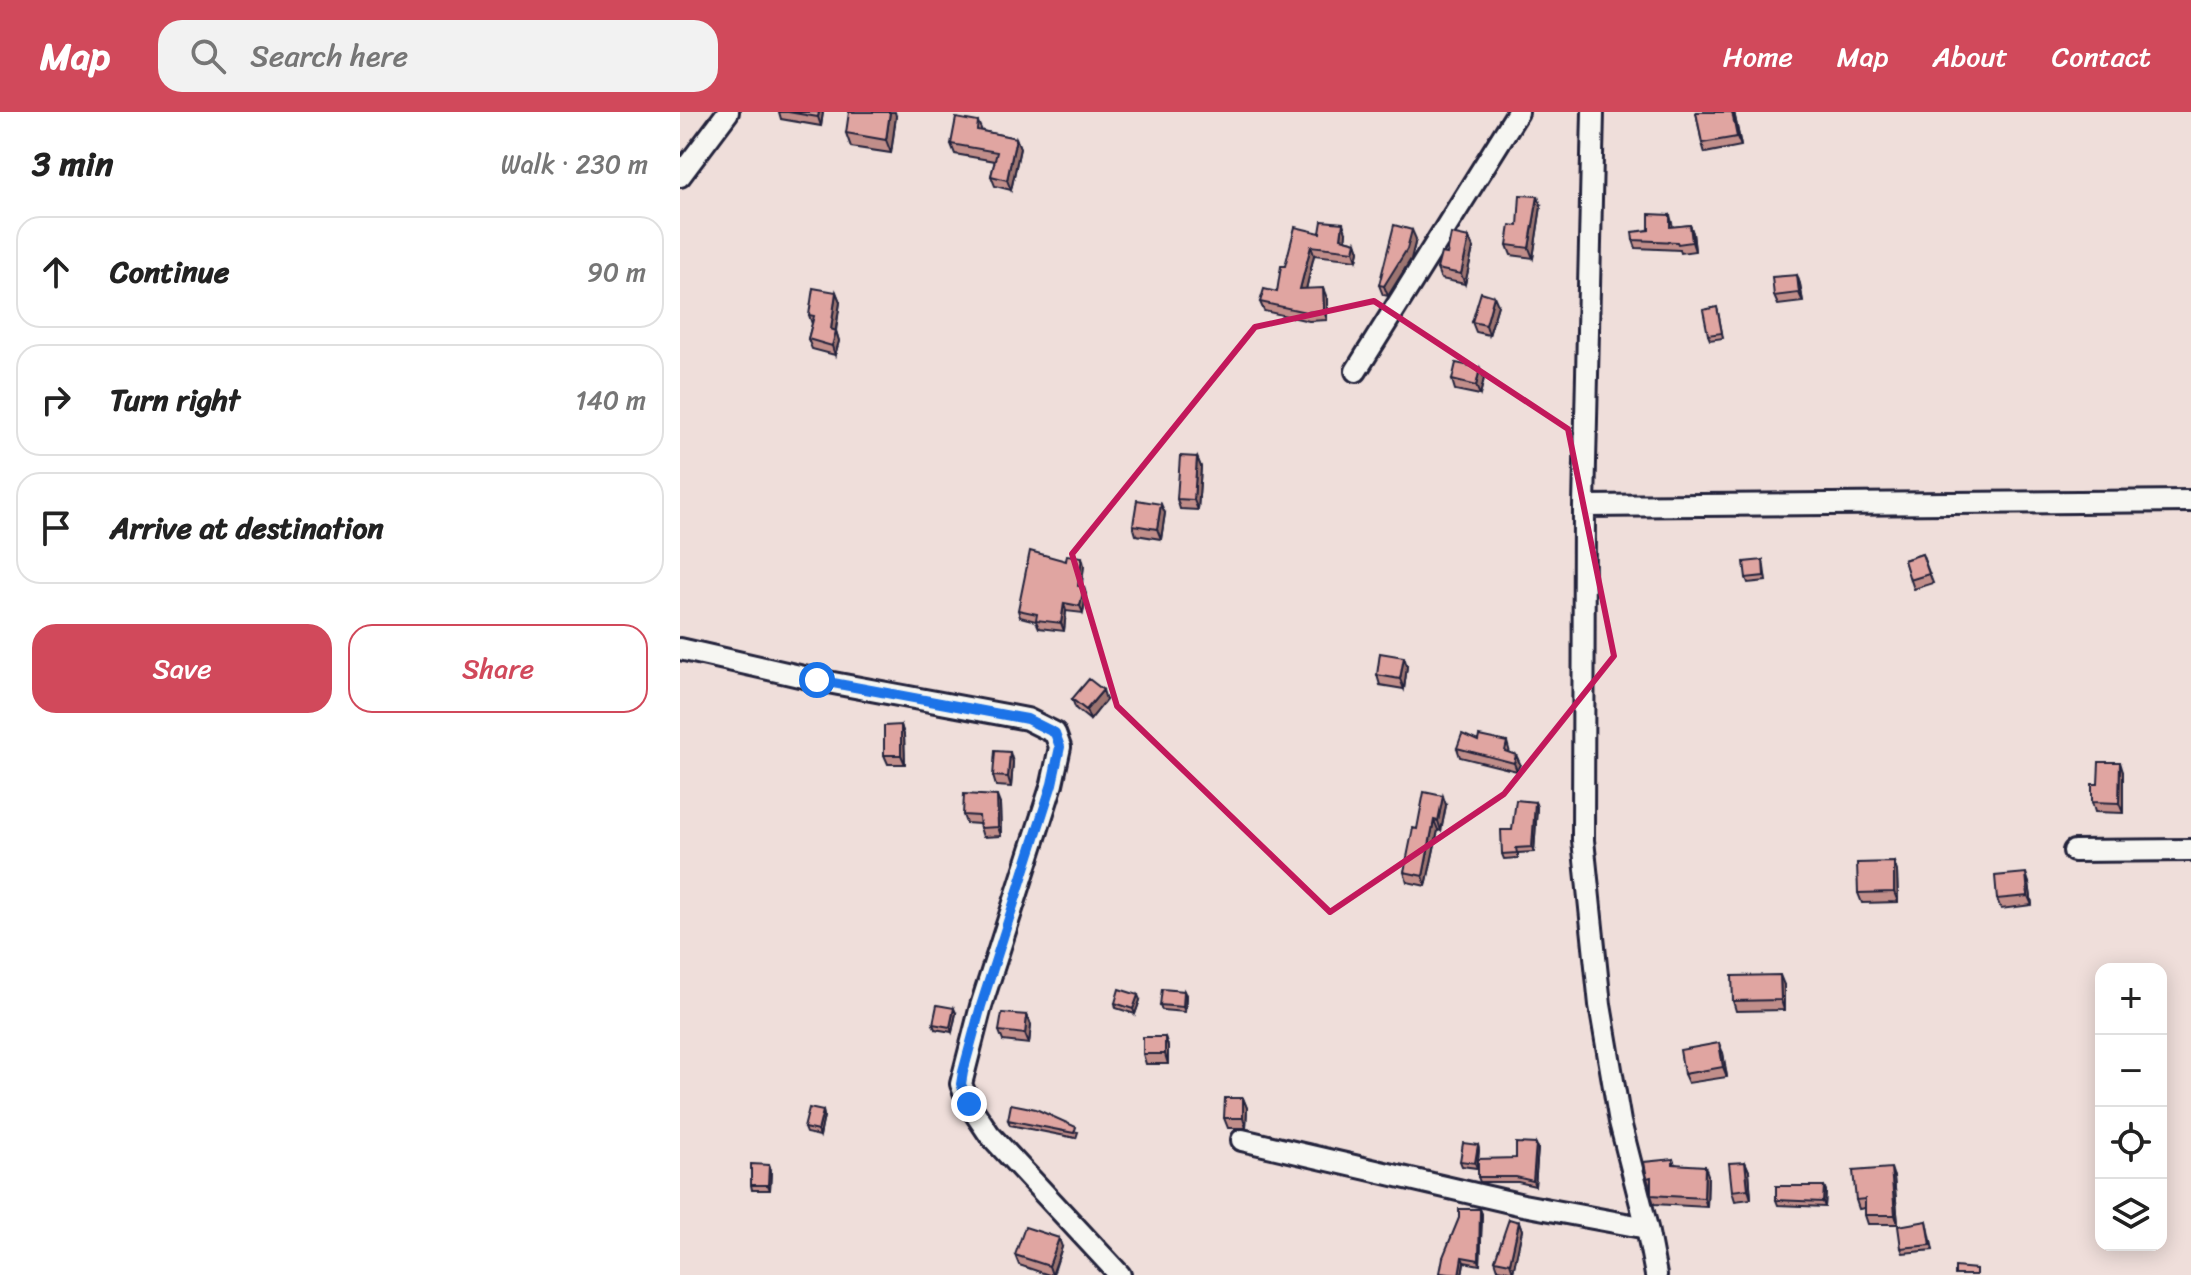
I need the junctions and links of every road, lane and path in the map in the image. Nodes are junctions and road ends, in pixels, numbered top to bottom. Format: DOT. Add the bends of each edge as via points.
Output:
graph roads {
  1 [pos="728,112"];
  2 [pos="1518,112"];
  3 [pos="1593,112"];
  4 [pos="680,176"];
  5 [pos="1356,371"];
  6 [pos="2191,501"];
  7 [pos="1584,506"];
  8 [pos="680,649"];
  9 [pos="2191,850"];
  10 [pos="2074,851"];
  11 [pos="1242,1140"];
  12 [pos="1647,1228"];
  13 [pos="1120,1275"];
  14 [pos="1656,1275"];
  1 -- 4 [label="street"];
  2 -- 5 [label="street"];
  3 -- 7 [label="street"];
  6 -- 7 [label="street"];
  7 -- 12 [label="street" via="1583,840 1605,1034"];
  8 -- 13 [label="street" via="1027,719 1055,733 1060,747 1052,784 961,1084 989,1134"];
  9 -- 10 [label="street"];
  11 -- 12 [label="street"];
  12 -- 14 [label="street"];
}
